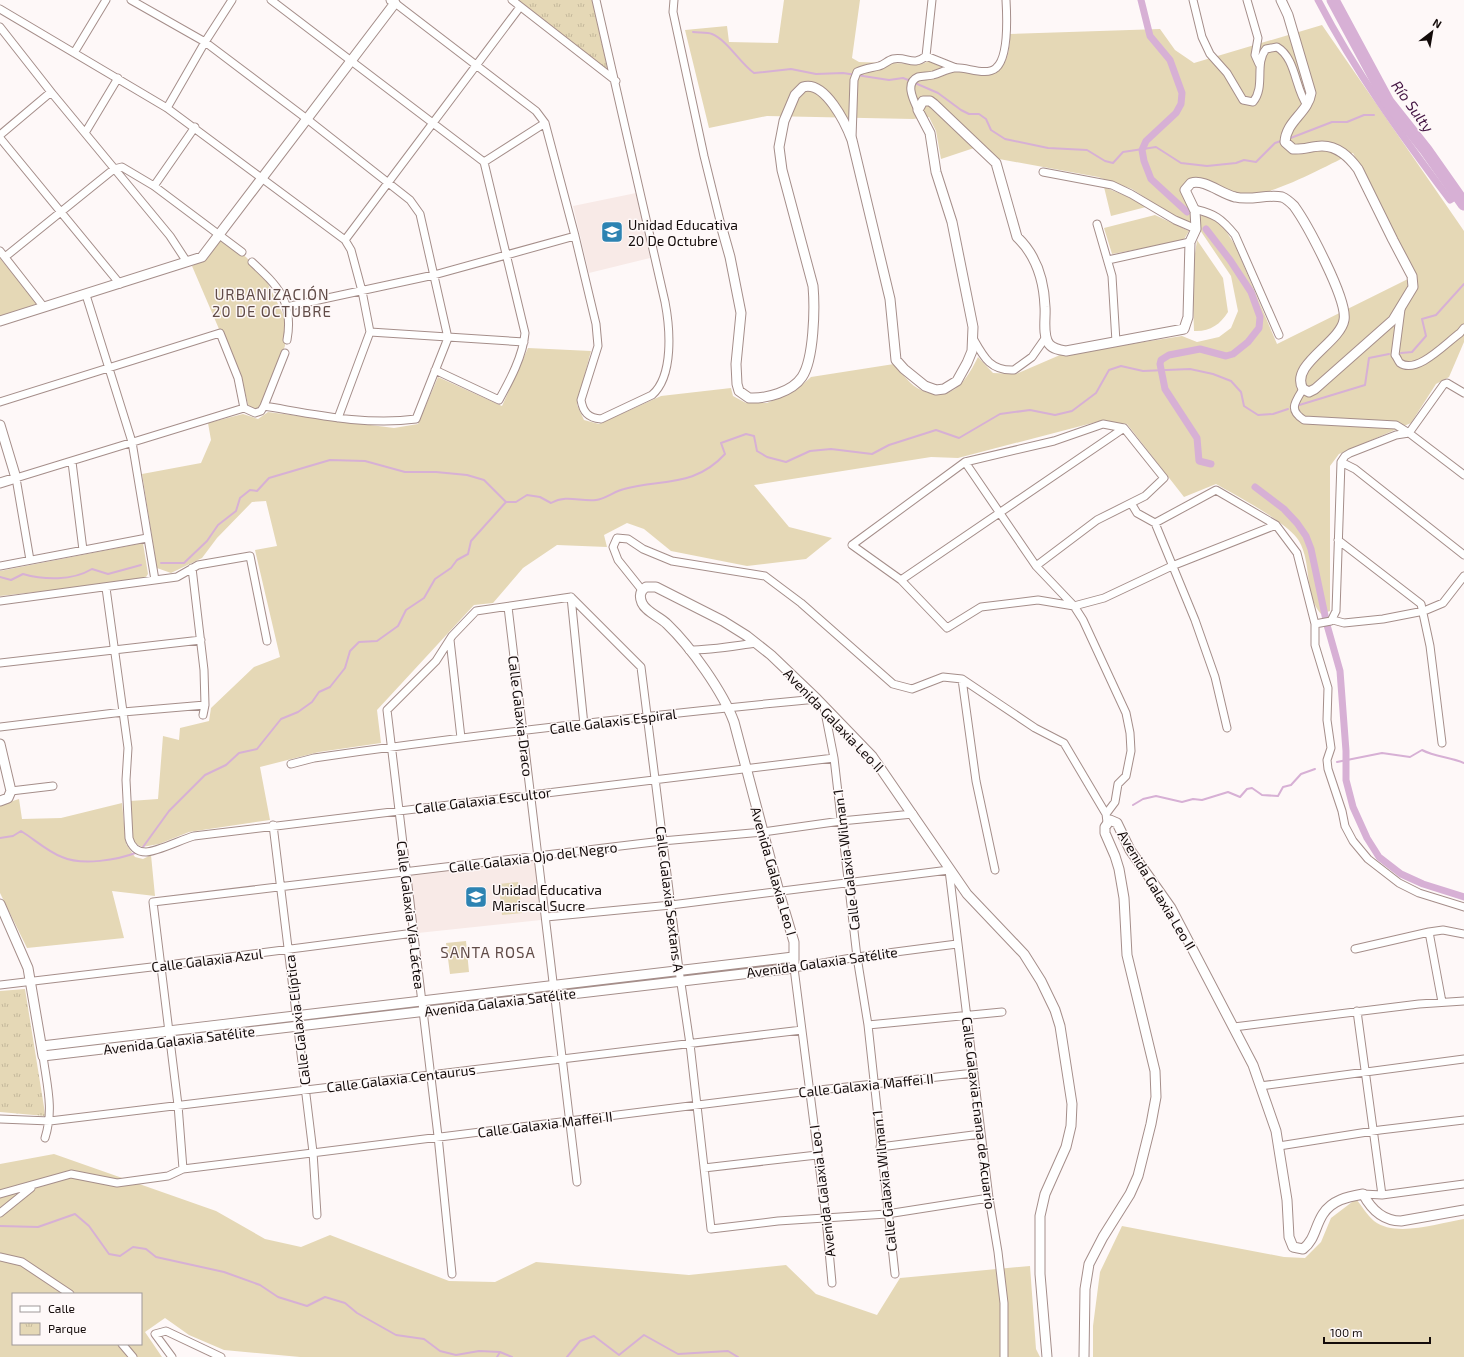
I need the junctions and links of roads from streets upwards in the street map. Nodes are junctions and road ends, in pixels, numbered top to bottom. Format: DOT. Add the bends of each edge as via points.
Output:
graph roads {
  1 [pos="106,0"];
  2 [pos="131,0"];
  3 [pos="232,0"];
  4 [pos="271,0"];
  5 [pos="512,0"];
  6 [pos="596,0"];
  7 [pos="674,0"];
  8 [pos="932,0"];
  9 [pos="1006,0"];
  10 [pos="1193,0"];
  11 [pos="1247,0"];
  12 [pos="1281,0"];
  13 [pos="393,2"];
  14 [pos="520,8"];
  15 [pos="0,9"];
  16 [pos="0,27"];
  17 [pos="205,42"];
  18 [pos="74,53"];
  19 [pos="926,56"];
  20 [pos="351,61"];
  21 [pos="1260,65"];
  22 [pos="476,66"];
  23 [pos="956,68"];
  24 [pos="118,78"];
  25 [pos="616,81"];
  26 [pos="51,92"];
  27 [pos="1307,106"];
  28 [pos="167,108"];
  29 [pos="918,110"];
  30 [pos="307,119"];
  31 [pos="545,123"];
  32 [pos="434,124"];
  33 [pos="195,127"];
  34 [pos="85,133"];
  35 [pos="0,136"];
  36 [pos="852,140"];
  37 [pos="484,162"];
  38 [pos="114,169"];
  39 [pos="1043,172"];
  40 [pos="263,178"];
  41 [pos="388,183"];
  42 [pos="154,186"];
  43 [pos="1194,209"];
  44 [pos="61,213"];
  45 [pos="1097,224"];
  46 [pos="721,225"];
  47 [pos="1196,229"];
  48 [pos="218,236"];
  49 [pos="575,236"];
  50 [pos="345,240"];
  51 [pos="1190,242"];
  52 [pos="0,251"];
  53 [pos="242,252"];
  54 [pos="506,255"];
  55 [pos="5,257"];
  56 [pos="1108,260"];
  57 [pos="187,262"];
  58 [pos="252,262"];
  59 [pos="434,275"];
  60 [pos="120,284"];
  61 [pos="362,291"];
  62 [pos="86,295"];
  63 [pos="43,306"];
  64 [pos="286,307"];
  65 [pos="1401,309"];
  66 [pos="0,321"];
  67 [pos="1464,328"];
  68 [pos="370,332"];
  69 [pos="1279,335"];
  70 [pos="1046,337"];
  71 [pos="448,338"];
  72 [pos="287,340"];
  73 [pos="974,340"];
  74 [pos="524,342"];
  75 [pos="1116,342"];
  76 [pos="285,353"];
  77 [pos="109,367"];
  78 [pos="435,370"];
  79 [pos="1303,389"];
  80 [pos="1464,393"];
  81 [pos="0,402"];
  82 [pos="264,406"];
  83 [pos="244,408"];
  84 [pos="338,418"];
  85 [pos="0,425"];
  86 [pos="1124,428"];
  87 [pos="1409,433"];
  88 [pos="132,442"];
  89 [pos="72,462"];
  90 [pos="965,462"];
  91 [pos="1342,462"];
  92 [pos="1464,475"];
  93 [pos="16,478"];
  94 [pos="0,483"];
  95 [pos="1131,503"];
  96 [pos="1000,512"];
  97 [pos="1155,523"];
  98 [pos="1276,525"];
  99 [pos="147,538"];
  100 [pos="1338,540"];
  101 [pos="83,550"];
  102 [pos="1463,551"];
  103 [pos="30,560"];
  104 [pos="0,566"];
  105 [pos="1036,566"];
  106 [pos="1172,566"];
  107 [pos="192,568"];
  108 [pos="1464,576"];
  109 [pos="155,580"];
  110 [pos="900,580"];
  111 [pos="106,588"];
  112 [pos="642,590"];
  113 [pos="571,597"];
  114 [pos="0,601"];
  115 [pos="1074,606"];
  116 [pos="508,607"];
  117 [pos="1424,611"];
  118 [pos="1332,621"];
  119 [pos="1315,624"];
  120 [pos="200,640"];
  121 [pos="450,640"];
  122 [pos="267,641"];
  123 [pos="756,643"];
  124 [pos="114,649"];
  125 [pos="689,650"];
  126 [pos="0,663"];
  127 [pos="962,678"];
  128 [pos="817,699"];
  129 [pos="205,705"];
  130 [pos="728,707"];
  131 [pos="824,708"];
  132 [pos="124,712"];
  133 [pos="203,715"];
  134 [pos="648,717"];
  135 [pos="584,725"];
  136 [pos="0,727"];
  137 [pos="1227,728"];
  138 [pos="522,731"];
  139 [pos="461,738"];
  140 [pos="1442,743"];
  141 [pos="0,744"];
  142 [pos="392,747"];
  143 [pos="834,758"];
  144 [pos="291,764"];
  145 [pos="745,770"];
  146 [pos="655,781"];
  147 [pos="53,786"];
  148 [pos="11,791"];
  149 [pos="531,794"];
  150 [pos="0,801"];
  151 [pos="398,810"];
  152 [pos="913,814"];
  153 [pos="1107,818"];
  154 [pos="841,820"];
  155 [pos="273,825"];
  156 [pos="763,832"];
  157 [pos="662,841"];
  158 [pos="538,857"];
  159 [pos="949,870"];
  160 [pos="995,870"];
  161 [pos="406,872"];
  162 [pos="848,882"];
  163 [pos="280,887"];
  164 [pos="779,892"];
  165 [pos="0,904"];
  166 [pos="671,904"];
  167 [pos="1464,907"];
  168 [pos="546,917"];
  169 [pos="4,921"];
  170 [pos="1429,932"];
  171 [pos="414,933"];
  172 [pos="1464,934"];
  173 [pos="957,944"];
  174 [pos="288,950"];
  175 [pos="1356,950"];
  176 [pos="793,957"];
  177 [pos="857,957"];
  178 [pos="160,966"];
  179 [pos="794,968"];
  180 [pos="679,970"];
  181 [pos="32,981"];
  182 [pos="681,981"];
  183 [pos="0,985"];
  184 [pos="554,985"];
  185 [pos="556,996"];
  186 [pos="422,1001"];
  187 [pos="1464,1001"];
  188 [pos="1442,1002"];
  189 [pos="424,1011"];
  190 [pos="1002,1012"];
  191 [pos="1357,1012"];
  192 [pos="966,1015"];
  193 [pos="296,1016"];
  194 [pos="868,1025"];
  195 [pos="297,1026"];
  196 [pos="1234,1027"];
  197 [pos="802,1030"];
  198 [pos="169,1031"];
  199 [pos="170,1041"];
  200 [pos="690,1044"];
  201 [pos="42,1046"];
  202 [pos="44,1056"];
  203 [pos="1464,1059"];
  204 [pos="563,1060"];
  205 [pos="1365,1072"];
  206 [pos="974,1073"];
  207 [pos="431,1074"];
  208 [pos="874,1084"];
  209 [pos="1260,1086"];
  210 [pos="305,1089"];
  211 [pos="810,1091"];
  212 [pos="178,1105"];
  213 [pos="697,1106"];
  214 [pos="0,1119"];
  215 [pos="1464,1120"];
  216 [pos="50,1121"];
  217 [pos="571,1122"];
  218 [pos="1372,1131"];
  219 [pos="981,1134"];
  220 [pos="438,1136"];
  221 [pos="45,1138"];
  222 [pos="1279,1146"];
  223 [pos="880,1147"];
  224 [pos="313,1152"];
  225 [pos="817,1155"];
  226 [pos="704,1168"];
  227 [pos="183,1169"];
  228 [pos="577,1182"];
  229 [pos="1464,1184"];
  230 [pos="35,1185"];
  231 [pos="0,1194"];
  232 [pos="1363,1194"];
  233 [pos="1382,1195"];
  234 [pos="989,1198"];
  235 [pos="1464,1210"];
  236 [pos="0,1213"];
  237 [pos="887,1214"];
  238 [pos="317,1215"];
  239 [pos="826,1218"];
  240 [pos="0,1257"];
  241 [pos="452,1274"];
  242 [pos="895,1274"];
  243 [pos="832,1283"];
  244 [pos="68,1293"];
  245 [pos="123,1345"];
  246 [pos="133,1357"];
  247 [pos="172,1357"];
  248 [pos="221,1357"];
  249 [pos="1004,1357"];
  250 [pos="1047,1357"];
  251 [pos="1084,1357"];
  1 -- 18 [label="street"];
  2 -- 17 [label="street"];
  3 -- 17 [label="street"];
  4 -- 20 [label="street"];
  5 -- 14 [label="street"];
  6 -- 25 [label="street"];
  7 -- 46 [label="street" via="673,12"];
  8 -- 19 [label="street"];
  9 -- 23 [label="street" via="1004,49 998,65 988,71"];
  10 -- 21 [label="street" via="1202,37 1210,54 1227,73 1243,100 1253,102 1257,94"];
  11 -- 21 [label="street" via="1258,38 1255,55"];
  12 -- 27 [label="street" via="1288,15 1311,93"];
  13 -- 20 [label="street"];
  13 -- 22 [label="street"];
  14 -- 22 [label="street"];
  14 -- 25 [label="street"];
  15 -- 18 [label="street"];
  16 -- 26 [label="street"];
  17 -- 28 [label="street"];
  17 -- 30 [label="street"];
  18 -- 24 [label="street"];
  19 -- 23 [label="street"];
  19 -- 36 [label="street" via="914,62 893,59 857,72"];
  20 -- 30 [label="street"];
  20 -- 32 [label="street"];
  21 -- 27 [label="street" via="1266,49 1277,47 1282,50"];
  22 -- 31 [label="street" via="536,111"];
  22 -- 32 [label="street"];
  23 -- 29 [label="street" via="912,82 911,88"];
  24 -- 28 [label="street"];
  24 -- 34 [label="street"];
  25 -- 49 [label="street" via="665,302 670,340 664,378 657,391 601,419 593,419 585,414 581,400 598,346 596,324"];
  26 -- 34 [label="street"];
  26 -- 35 [label="street"];
  27 -- 65 [label="street" via="1288,129 1285,142 1293,149 1300,150 1322,146 1334,148 1351,158 1358,168 1412,276 1413,288"];
  28 -- 33 [label="street"];
  29 -- 70 [label="street" via="923,101 930,101 996,163 1018,236 1038,267 1045,305"];
  29 -- 73 [label="street" via="930,133 936,172 952,222 972,316"];
  30 -- 40 [label="street"];
  30 -- 41 [label="street"];
  31 -- 37 [label="street"];
  31 -- 49 [label="street"];
  32 -- 37 [label="street"];
  32 -- 41 [label="street"];
  33 -- 40 [label="street"];
  33 -- 42 [label="street"];
  34 -- 38 [label="street"];
  35 -- 44 [label="street"];
  36 -- 46 [label="street" via="840,113 821,92 808,85 798,90 784,121 779,148 782,170 813,286 814,309 805,372 794,384 778,394 749,398 739,391 736,364 741,313"];
  36 -- 73 [label="street" via="890,299 896,360 925,386 936,390 944,389 957,381 962,373"];
  37 -- 54 [label="street"];
  38 -- 42 [label="street" via="122,167"];
  38 -- 44 [label="street"];
  38 -- 57 [label="street" via="170,236"];
  39 -- 47 [label="street" via="1112,185"];
  40 -- 48 [label="street"];
  40 -- 50 [label="street"];
  41 -- 50 [label="street"];
  41 -- 59 [label="street" via="410,200 420,214"];
  42 -- 48 [label="street"];
  43 -- 47 [label="street"];
  43 -- 69 [label="street" via="1212,214 1223,221 1235,235"];
  43 -- 79 [label="street" via="1185,190 1194,182 1234,197 1282,197 1293,205 1303,221 1329,270 1345,312 1340,330 1301,374 1300,385"];
  44 -- 55 [label="street"];
  44 -- 60 [label="street"];
  45 -- 56 [label="street"];
  47 -- 51 [label="street"];
  48 -- 53 [label="street"];
  48 -- 57 [label="street" via="202,257"];
  49 -- 54 [label="street"];
  50 -- 61 [label="street"];
  51 -- 56 [label="street"];
  51 -- 75 [label="street" via="1188,316 1184,329"];
  52 -- 55 [label="street"];
  54 -- 59 [label="street"];
  54 -- 74 [label="street" via="525,333"];
  55 -- 63 [label="street"];
  56 -- 75 [label="street" via="1112,276"];
  57 -- 60 [label="street"];
  58 -- 64 [label="street" via="281,294"];
  59 -- 61 [label="street"];
  59 -- 71 [label="street"];
  60 -- 62 [label="street"];
  61 -- 64 [label="street"];
  61 -- 68 [label="street"];
  62 -- 63 [label="street"];
  62 -- 77 [label="street"];
  63 -- 66 [label="street"];
  64 -- 72 [label="street" via="290,324"];
  65 -- 67 [label="street" via="1395,355 1400,363 1409,366 1426,360"];
  65 -- 79 [label="street" via="1374,339 1315,390 1309,392"];
  68 -- 71 [label="street"];
  68 -- 84 [label="street"];
  70 -- 73 [label="street" via="1032,357 1014,370 997,369"];
  70 -- 75 [label="street" via="1049,344 1057,350 1066,351"];
  71 -- 74 [label="street"];
  71 -- 78 [label="street"];
  74 -- 78 [label="street" via="508,384 498,400"];
  76 -- 82 [label="street"];
  77 -- 81 [label="street"];
  77 -- 83 [label="street" via="220,333 238,378"];
  77 -- 88 [label="street"];
  78 -- 84 [label="street" via="416,419 393,422"];
  79 -- 87 [label="street" via="1294,402 1294,410 1297,416 1304,420 1396,425"];
  80 -- 87 [label="street" via="1453,385 1444,384"];
  82 -- 83 [label="street" via="255,413"];
  82 -- 84 [label="street"];
  83 -- 88 [label="street"];
  85 -- 93 [label="street"];
  86 -- 90 [label="street" via="1103,424 1054,441"];
  86 -- 95 [label="street" via="1164,478 1145,496"];
  86 -- 96 [label="street"];
  87 -- 91 [label="street" via="1396,434 1350,453"];
  87 -- 92 [label="street"];
  88 -- 89 [label="street"];
  88 -- 99 [label="street"];
  89 -- 93 [label="street"];
  89 -- 101 [label="street"];
  90 -- 96 [label="street"];
  90 -- 110 [label="street" via="852,545"];
  91 -- 100 [label="street"];
  91 -- 102 [label="street" via="1355,469"];
  93 -- 94 [label="street"];
  93 -- 103 [label="street"];
  95 -- 97 [label="street" via="1137,513"];
  95 -- 105 [label="street" via="1097,520"];
  96 -- 105 [label="street"];
  96 -- 110 [label="street"];
  97 -- 98 [label="street" via="1216,490"];
  97 -- 106 [label="street"];
  98 -- 106 [label="street"];
  98 -- 119 [label="street" via="1297,552"];
  99 -- 101 [label="street"];
  99 -- 109 [label="street"];
  100 -- 117 [label="street" via="1416,599"];
  100 -- 118 [label="street" via="1337,604"];
  101 -- 103 [label="street"];
  103 -- 104 [label="street"];
  105 -- 115 [label="street"];
  106 -- 115 [label="street" via="1104,598"];
  106 -- 137 [label="street" via="1215,677"];
  107 -- 109 [label="street" via="177,577"];
  107 -- 120 [label="street"];
  107 -- 122 [label="street" via="250,556"];
  108 -- 117 [label="street" via="1443,603"];
  109 -- 111 [label="street"];
  110 -- 115 [label="street" via="947,628 981,607 1038,600"];
  111 -- 114 [label="street"];
  111 -- 124 [label="street"];
  112 -- 123 [label="street, Avenida Galaxia Leo II" via="646,587 656,587 723,620"];
  112 -- 125 [label="street, Avenida Galaxia Leo I" via="642,604 668,625"];
  112 -- 127 [label="street" via="618,560 613,547 617,538 628,539 643,549 672,561 765,576 801,603 893,684 912,690 943,677"];
  113 -- 116 [label="street"];
  113 -- 134 [label="street, Calle Galaxia Sextans A" via="642,667"];
  113 -- 135 [label="street"];
  115 -- 153 [label="street" via="1126,713 1130,733 1131,751 1126,776 1118,784 1115,802"];
  116 -- 121 [label="street" via="476,611"];
  116 -- 138 [label="street, Calle Galaxia Draco"];
  117 -- 118 [label="street" via="1383,619 1344,623"];
  117 -- 140 [label="street" via="1434,669"];
  118 -- 119 [label="street"];
  119 -- 167 [label="street" via="1315,645 1328,688 1331,748 1327,760 1328,769 1345,826 1353,841 1368,859 1399,882 1419,893"];
  120 -- 124 [label="street"];
  120 -- 129 [label="street"];
  121 -- 139 [label="street"];
  121 -- 142 [label="street, Calle Galaxia Vía Láctea" via="436,661 387,710"];
  123 -- 125 [label="street" via="713,650"];
  123 -- 128 [label="street, Avenida Galaxia Leo II"];
  124 -- 126 [label="street"];
  124 -- 132 [label="street"];
  125 -- 130 [label="street, Avenida Galaxia Leo I"];
  127 -- 153 [label="street" via="1035,728 1064,743"];
  127 -- 160 [label="street" via="976,781"];
  128 -- 130 [label="street, Calle Galaxis Espiral"];
  128 -- 131 [label="street, Avenida Galaxia Leo II"];
  129 -- 132 [label="street"];
  129 -- 133 [label="street"];
  130 -- 134 [label="street, Calle Galaxis Espiral"];
  130 -- 145 [label="street, Avenida Galaxia Leo I"];
  131 -- 143 [label="street, Calle Galaxia Wilman 1"];
  131 -- 152 [label="street, Avenida Galaxia Leo II" via="872,756"];
  132 -- 136 [label="street"];
  132 -- 155 [label="street, Calle Galaxia Escultor" via="128,748 128,838 135,848 146,852 194,836"];
  134 -- 135 [label="street, Calle Galaxis Espiral"];
  134 -- 146 [label="street, Calle Galaxia Sextans A"];
  135 -- 138 [label="street, Calle Galaxis Espiral"];
  138 -- 139 [label="street, Calle Galaxis Espiral"];
  138 -- 149 [label="street, Calle Galaxia Draco"];
  139 -- 142 [label="street, Calle Galaxis Espiral"];
  141 -- 148 [label="street"];
  142 -- 144 [label="street, Calle Galaxis Espiral" via="314,758"];
  142 -- 151 [label="street, Calle Galaxia Vía Láctea"];
  143 -- 145 [label="street, Calle Galaxia Escultor"];
  143 -- 154 [label="street, Calle Galaxia Wilman 1"];
  145 -- 146 [label="street, Calle Galaxia Escultor"];
  145 -- 156 [label="street, Avenida Galaxia Leo I"];
  146 -- 149 [label="street, Calle Galaxia Escultor"];
  146 -- 157 [label="street, Calle Galaxia Sextans A"];
  147 -- 148 [label="street"];
  148 -- 150 [label="street" via="8,798"];
  149 -- 151 [label="street, Calle Galaxia Escultor"];
  149 -- 158 [label="street, Calle Galaxia Draco"];
  151 -- 155 [label="street, Calle Galaxia Escultor"];
  151 -- 161 [label="street, Calle Galaxia Vía Láctea"];
  152 -- 154 [label="street, Calle Galaxia Ojo del Negro"];
  152 -- 159 [label="street, Avenida Galaxia Leo II"];
  153 -- 196 [label="street, Avenida Galaxia Leo II" via="1117,823 1130,850 1160,889"];
  153 -- 251 [label="street, Avenida Galaxia Leo II" via="1105,832 1116,856 1124,898 1127,955 1155,1071 1156,1097 1138,1176 1089,1264 1085,1289"];
  154 -- 156 [label="street, Calle Galaxia Ojo del Negro"];
  154 -- 162 [label="street, Calle Galaxia Wilman 1"];
  155 -- 163 [label="street, Calle Galaxia Elíptica"];
  156 -- 157 [label="street, Calle Galaxia Ojo del Negro"];
  156 -- 164 [label="street, Avenida Galaxia Leo I"];
  157 -- 158 [label="street, Calle Galaxia Ojo del Negro"];
  157 -- 166 [label="street, Calle Galaxia Sextans A"];
  158 -- 161 [label="street, Calle Galaxia Ojo del Negro"];
  158 -- 168 [label="street, Calle Galaxia Draco"];
  159 -- 162 [label="street"];
  159 -- 173 [label="street, Calle Galaxia Enana de Acuario"];
  159 -- 250 [label="street, Avenida Galaxia Leo II" via="983,912 1024,954 1044,986 1060,1026 1070,1089 1071,1122 1066,1147 1045,1194 1040,1216 1040,1274"];
  161 -- 163 [label="street, Calle Galaxia Ojo del Negro"];
  161 -- 171 [label="street, Calle Galaxia Vía Láctea"];
  162 -- 164 [label="street"];
  162 -- 177 [label="street, Calle Galaxia Wilman 1"];
  163 -- 174 [label="street, Calle Galaxia Elíptica"];
  163 -- 178 [label="street, Calle Galaxia Ojo del Negro" via="153,902"];
  164 -- 166 [label="street"];
  164 -- 176 [label="street, Avenida Galaxia Leo I" via="794,942"];
  165 -- 169 [label="street"];
  166 -- 168 [label="street"];
  166 -- 180 [label="street, Calle Galaxia Sextans A"];
  168 -- 184 [label="street, Calle Galaxia Draco"];
  169 -- 181 [label="street"];
  170 -- 172 [label="street" via="1443,930"];
  170 -- 175 [label="street"];
  170 -- 188 [label="street"];
  171 -- 174 [label="street, Calle Galaxia Azul"];
  171 -- 186 [label="street, Calle Galaxia Vía Láctea"];
  173 -- 177 [label="street, Avenida Galaxia Satélite"];
  173 -- 192 [label="street, Calle Galaxia Enana de Acuario"];
  174 -- 178 [label="street, Calle Galaxia Azul"];
  174 -- 193 [label="street, Calle Galaxia Elíptica"];
  176 -- 179 [label="street, Avenida Galaxia Leo I"];
  176 -- 180 [label="street, Avenida Galaxia Satélite"];
  177 -- 179 [label="street, Avenida Galaxia Satélite"];
  177 -- 194 [label="street, Calle Galaxia Wilman 1"];
  178 -- 181 [label="street, Calle Galaxia Azul"];
  178 -- 198 [label="street"];
  179 -- 182 [label="street, Avenida Galaxia Satélite"];
  179 -- 197 [label="street, Avenida Galaxia Leo I"];
  180 -- 182 [label="street, Calle Galaxia Sextans A"];
  180 -- 184 [label="street, Avenida Galaxia Satélite"];
  181 -- 183 [label="street, Calle Galaxia Azul"];
  181 -- 201 [label="street"];
  182 -- 185 [label="street, Avenida Galaxia Satélite"];
  182 -- 200 [label="street, Calle Galaxia Sextans A"];
  184 -- 185 [label="street, Calle Galaxia Draco"];
  184 -- 186 [label="street, Avenida Galaxia Satélite"];
  185 -- 189 [label="street, Avenida Galaxia Satélite"];
  185 -- 204 [label="street, Calle Galaxia Draco"];
  186 -- 189 [label="street, Calle Galaxia Vía Láctea"];
  186 -- 193 [label="street, Avenida Galaxia Satélite"];
  187 -- 188 [label="street"];
  188 -- 191 [label="street"];
  189 -- 195 [label="street, Avenida Galaxia Satélite"];
  189 -- 207 [label="street, Calle Galaxia Vía Láctea"];
  190 -- 192 [label="street"];
  191 -- 196 [label="street"];
  191 -- 205 [label="street"];
  192 -- 194 [label="street"];
  192 -- 206 [label="street, Calle Galaxia Enana de Acuario"];
  193 -- 195 [label="street, Calle Galaxia Elíptica"];
  193 -- 198 [label="street, Avenida Galaxia Satélite"];
  194 -- 208 [label="street, Calle Galaxia Wilman 1"];
  195 -- 199 [label="street, Avenida Galaxia Satélite"];
  195 -- 210 [label="street, Calle Galaxia Elíptica"];
  196 -- 209 [label="street, Avenida Galaxia Leo II" via="1253,1065"];
  197 -- 200 [label="street, Calle Galaxia Centaurus"];
  197 -- 211 [label="street, Avenida Galaxia Leo I"];
  198 -- 199 [label="street"];
  198 -- 201 [label="street, Avenida Galaxia Satélite"];
  199 -- 202 [label="street, Avenida Galaxia Satélite"];
  199 -- 212 [label="street"];
  200 -- 204 [label="street, Calle Galaxia Centaurus"];
  200 -- 213 [label="street, Calle Galaxia Sextans A"];
  201 -- 202 [label="street"];
  202 -- 216 [label="street"];
  203 -- 205 [label="street"];
  204 -- 207 [label="street, Calle Galaxia Centaurus"];
  204 -- 217 [label="street, Calle Galaxia Draco"];
  205 -- 209 [label="street"];
  205 -- 218 [label="street"];
  206 -- 208 [label="street, Calle Galaxia Maffei II"];
  206 -- 219 [label="street, Calle Galaxia Enana de Acuario"];
  207 -- 210 [label="street, Calle Galaxia Centaurus"];
  207 -- 220 [label="street, Calle Galaxia Vía Láctea"];
  208 -- 211 [label="street, Calle Galaxia Maffei II"];
  208 -- 223 [label="street, Calle Galaxia Wilman 1"];
  209 -- 222 [label="street, Avenida Galaxia Leo II"];
  210 -- 212 [label="street, Calle Galaxia Centaurus"];
  210 -- 224 [label="street, Calle Galaxia Elíptica"];
  211 -- 213 [label="street, Calle Galaxia Maffei II"];
  211 -- 225 [label="street, Avenida Galaxia Leo I"];
  212 -- 216 [label="street, Calle Galaxia Centaurus"];
  212 -- 227 [label="street"];
  213 -- 217 [label="street, Calle Galaxia Maffei II"];
  213 -- 226 [label="street, Calle Galaxia Sextans A"];
  214 -- 216 [label="street, Calle Galaxia Centaurus"];
  215 -- 218 [label="street"];
  216 -- 221 [label="street"];
  217 -- 220 [label="street, Calle Galaxia Maffei II"];
  217 -- 228 [label="street, Calle Galaxia Draco"];
  218 -- 222 [label="street"];
  218 -- 233 [label="street"];
  219 -- 223 [label="street"];
  219 -- 234 [label="street, Calle Galaxia Enana de Acuario"];
  220 -- 224 [label="street, Calle Galaxia Maffei II"];
  220 -- 241 [label="street, Calle Galaxia Vía Láctea"];
  222 -- 232 [label="street, Avenida Galaxia Leo II" via="1287,1200 1288,1232 1293,1247 1303,1249 1306,1246 1323,1214 1340,1199"];
  223 -- 237 [label="street, Calle Galaxia Wilman 1"];
  224 -- 227 [label="street, Calle Galaxia Maffei II"];
  224 -- 238 [label="street, Calle Galaxia Elíptica"];
  225 -- 226 [label="street"];
  225 -- 239 [label="street, Avenida Galaxia Leo I"];
  226 -- 239 [label="street, Calle Galaxia Sextans A" via="711,1229"];
  227 -- 230 [label="street, Calle Galaxia Maffei II" via="168,1176 117,1183 71,1174"];
  229 -- 233 [label="street"];
  230 -- 231 [label="street, Calle Galaxia Maffei II"];
  230 -- 236 [label="street"];
  232 -- 233 [label="street"];
  232 -- 235 [label="street" via="1380,1215 1392,1221"];
  234 -- 237 [label="street"];
  234 -- 249 [label="street, Calle Galaxia Enana de Acuario" via="1004,1303"];
  237 -- 239 [label="street"];
  237 -- 242 [label="street, Calle Galaxia Wilman 1"];
  239 -- 243 [label="street, Avenida Galaxia Leo I"];
  240 -- 244 [label="street" via="22,1262"];
  245 -- 246 [label="street"];
  247 -- 248 [label="street" via="155,1334 166,1331"];
}
